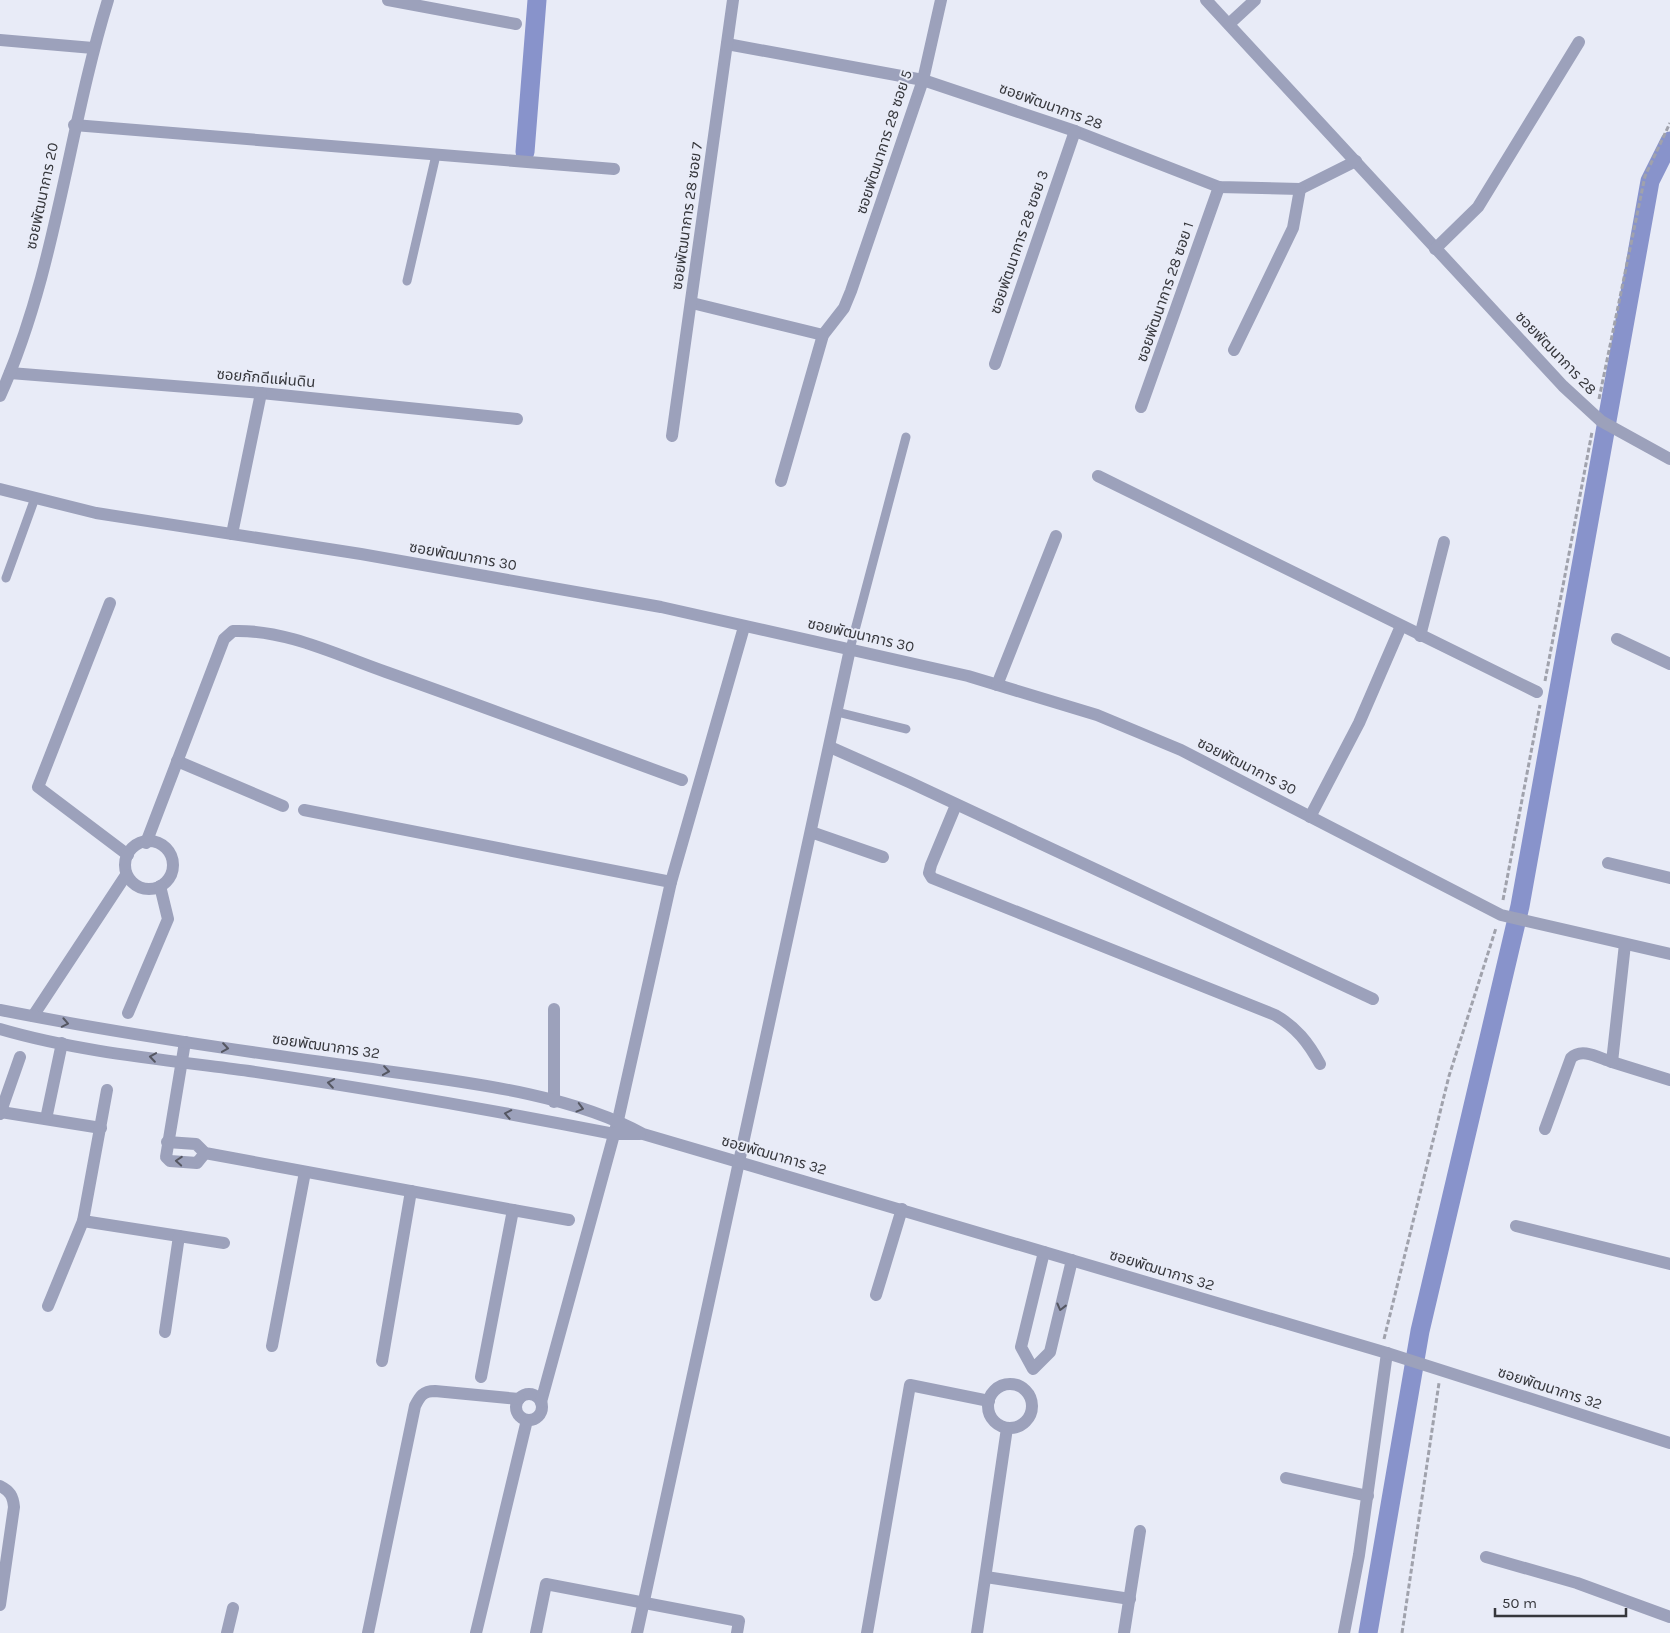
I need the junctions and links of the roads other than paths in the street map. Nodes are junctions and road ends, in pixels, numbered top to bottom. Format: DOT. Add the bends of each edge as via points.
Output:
graph roads {
  1 [pos="108,0"];
  2 [pos="388,0"];
  3 [pos="733,0"];
  4 [pos="941,0"];
  5 [pos="1206,0"];
  6 [pos="1255,0"];
  7 [pos="516,24"];
  8 [pos="1229,24"];
  9 [pos="0,40"];
  10 [pos="1579,42"];
  11 [pos="727,44"];
  12 [pos="93,48"];
  13 [pos="923,80"];
  14 [pos="74,125"];
  15 [pos="1075,131"];
  16 [pos="436,154"];
  17 [pos="1356,161"];
  18 [pos="614,169"];
  19 [pos="1219,187"];
  20 [pos="1300,189"];
  21 [pos="1435,249"];
  22 [pos="407,281"];
  23 [pos="692,303"];
  24 [pos="823,335"];
  25 [pos="1234,350"];
  26 [pos="995,364"];
  27 [pos="10,373"];
  28 [pos="261,393"];
  29 [pos="0,396"];
  30 [pos="1141,407"];
  31 [pos="517,419"];
  32 [pos="672,436"];
  33 [pos="906,437"];
  34 [pos="1670,459"];
  35 [pos="1098,476"];
  36 [pos="781,481"];
  37 [pos="0,489"];
  38 [pos="34,498"];
  39 [pos="232,534"];
  40 [pos="1056,536"];
  41 [pos="1444,542"];
  42 [pos="6,578"];
  43 [pos="110,603"];
  44 [pos="1400,626"];
  45 [pos="744,627"];
  46 [pos="1420,636"];
  47 [pos="1616,639"];
  48 [pos="850,649"];
  49 [pos="1670,664"];
  50 [pos="997,685"];
  51 [pos="1540,694"];
  52 [pos="837,712"];
  53 [pos="906,729"];
  54 [pos="830,747"];
  55 [pos="177,761"];
  56 [pos="682,780"];
  57 [pos="956,805"];
  58 [pos="283,806"];
  59 [pos="304,810"];
  60 [pos="1310,817"];
  61 [pos="811,832"];
  62 [pos="146,843"];
  63 [pos="128,855"];
  64 [pos="883,857"];
  65 [pos="1608,863"];
  66 [pos="126,875"];
  67 [pos="1670,878"];
  68 [pos="671,882"];
  69 [pos="160,886"];
  70 [pos="1625,944"];
  71 [pos="1670,954"];
  72 [pos="1374,999"];
  73 [pos="554,1009"];
  74 [pos="0,1010"];
  75 [pos="128,1013"];
  76 [pos="33,1016"];
  77 [pos="0,1029"];
  78 [pos="185,1042"];
  79 [pos="62,1043"];
  80 [pos="20,1057"];
  81 [pos="181,1062"];
  82 [pos="1612,1062"];
  83 [pos="1320,1064"];
  84 [pos="412,1075"];
  85 [pos="1670,1080"];
  86 [pos="107,1090"];
  87 [pos="410,1095"];
  88 [pos="554,1102"];
  89 [pos="0,1113"];
  90 [pos="46,1119"];
  91 [pos="618,1120"];
  92 [pos="101,1128"];
  93 [pos="1545,1129"];
  94 [pos="614,1134"];
  95 [pos="643,1134"];
  96 [pos="167,1142"];
  97 [pos="204,1153"];
  98 [pos="739,1162"];
  99 [pos="306,1172"];
  100 [pos="411,1191"];
  101 [pos="902,1209"];
  102 [pos="513,1210"];
  103 [pos="568,1220"];
  104 [pos="84,1221"];
  105 [pos="1516,1226"];
  106 [pos="179,1236"];
  107 [pos="224,1243"];
  108 [pos="1044,1252"];
  109 [pos="1072,1260"];
  110 [pos="1670,1264"];
  111 [pos="876,1295"];
  112 [pos="48,1306"];
  113 [pos="165,1332"];
  114 [pos="272,1346"];
  115 [pos="1388,1354"];
  116 [pos="382,1361"];
  117 [pos="1033,1369"];
  118 [pos="481,1377"];
  119 [pos="1023,1389"];
  120 [pos="519,1399"];
  121 [pos="989,1401"];
  122 [pos="541,1402"];
  123 [pos="527,1420"];
  124 [pos="1007,1428"];
  125 [pos="1670,1444"];
  126 [pos="1286,1478"];
  127 [pos="0,1486"];
  128 [pos="1368,1496"];
  129 [pos="1140,1531"];
  130 [pos="1486,1557"];
  131 [pos="986,1576"];
  132 [pos="1130,1599"];
  133 [pos="643,1603"];
  134 [pos="0,1606"];
  135 [pos="233,1608"];
  136 [pos="1670,1616"];
  137 [pos="227,1633"];
  138 [pos="368,1633"];
  139 [pos="476,1633"];
  140 [pos="536,1633"];
  141 [pos="637,1633"];
  142 [pos="737,1633"];
  143 [pos="867,1633"];
  144 [pos="977,1633"];
  145 [pos="1124,1633"];
  146 [pos="1344,1633"];
  1 -- 12 [label="street, ซอยพัฒนาการ 20"];
  2 -- 7 [label="street"];
  3 -- 11 [label="street, ซอยพัฒนาการ 28 ซอย 7"];
  4 -- 13 [label="street, ซอยพัฒนาการ 28 ซอย 5"];
  5 -- 8 [label="street, ซอยพัฒนาการ 28"];
  6 -- 8 [label="street"];
  8 -- 17 [label="street, ซอยพัฒนาการ 28"];
  9 -- 12 [label="street"];
  10 -- 21 [label="street" via="1478,207"];
  11 -- 13 [label="street, ซอยพัฒนาการ 28"];
  11 -- 23 [label="street, ซอยพัฒนาการ 28 ซอย 7"];
  12 -- 14 [label="street, ซอยพัฒนาการ 20"];
  13 -- 15 [label="street, ซอยพัฒนาการ 28"];
  13 -- 24 [label="street, ซอยพัฒนาการ 28 ซอย 5" via="851,291 844,308"];
  14 -- 16 [label="street"];
  14 -- 27 [label="street, ซอยพัฒนาการ 20" via="40,281 28,327"];
  15 -- 19 [label="street, ซอยพัฒนาการ 28"];
  15 -- 26 [label="street, ซอยพัฒนาการ 28 ซอย 3"];
  16 -- 18 [label="street"];
  16 -- 22 [label="lane"];
  17 -- 20 [label="street, ซอยพัฒนาการ 28"];
  17 -- 21 [label="street, ซอยพัฒนาการ 28"];
  19 -- 20 [label="street, ซอยพัฒนาการ 28"];
  19 -- 30 [label="street, ซอยพัฒนาการ 28 ซอย 1"];
  20 -- 25 [label="street" via="1293,228"];
  21 -- 34 [label="street, ซอยพัฒนาการ 28" via="1563,386 1598,418"];
  23 -- 24 [label="street"];
  23 -- 32 [label="street, ซอยพัฒนาการ 28 ซอย 7"];
  24 -- 36 [label="street"];
  27 -- 28 [label="street, ซอยภักดีแผ่นดิน"];
  27 -- 29 [label="street, ซอยพัฒนาการ 20"];
  28 -- 31 [label="street, ซอยภักดีแผ่นดิน"];
  28 -- 39 [label="street"];
  33 -- 48 [label="lane"];
  35 -- 44 [label="street"];
  37 -- 38 [label="street, ซอยพัฒนาการ 30"];
  38 -- 39 [label="street, ซอยพัฒนาการ 30" via="96,512"];
  38 -- 42 [label="lane"];
  39 -- 45 [label="street, ซอยพัฒนาการ 30" via="661,607"];
  40 -- 50 [label="street"];
  41 -- 46 [label="street"];
  43 -- 63 [label="street" via="38,788"];
  44 -- 46 [label="street"];
  44 -- 60 [label="street" via="1359,723"];
  45 -- 48 [label="street, ซอยพัฒนาการ 30"];
  45 -- 68 [label="street"];
  46 -- 51 [label="street"];
  47 -- 49 [label="street"];
  48 -- 50 [label="street, ซอยพัฒนาการ 30"];
  48 -- 52 [label="street"];
  50 -- 60 [label="street, ซอยพัฒนาการ 30" via="1097,715 1181,750"];
  52 -- 53 [label="lane"];
  52 -- 54 [label="street"];
  54 -- 57 [label="street"];
  54 -- 61 [label="street"];
  55 -- 56 [label="street" via="224,639 233,631 253,630 296,640"];
  55 -- 58 [label="street"];
  55 -- 62 [label="street"];
  57 -- 72 [label="street"];
  57 -- 83 [label="street" via="931,865 929,873 932,878 1275,1014 1292,1024"];
  59 -- 68 [label="street"];
  60 -- 70 [label="street, ซอยพัฒนาการ 30" via="1500,915"];
  61 -- 64 [label="street"];
  61 -- 98 [label="street"];
  62 -- 63 [label="street" via="139,844"];
  62 -- 69 [label="street" via="164,846 173,857 173,871"];
  63 -- 66 [label="street" via="124,868"];
  65 -- 67 [label="street"];
  66 -- 69 [label="street" via="140,886 151,889"];
  66 -- 76 [label="street"];
  68 -- 91 [label="street"];
  69 -- 75 [label="street" via="168,919"];
  70 -- 71 [label="street, ซอยพัฒนาการ 30"];
  70 -- 82 [label="street"];
  73 -- 88 [label="street"];
  74 -- 76 [label="street, ซอยพัฒนาการ 32"];
  76 -- 78 [label="street, ซอยพัฒนาการ 32, one-way"];
  77 -- 79 [label="street, ซอยพัฒนาการ 32"];
  78 -- 81 [label="street"];
  78 -- 84 [label="street, ซอยพัฒนาการ 32, one-way"];
  81 -- 79 [label="street, ซอยพัฒนาการ 32, one-way"];
  79 -- 90 [label="street"];
  80 -- 89 [label="street"];
  87 -- 81 [label="street, ซอยพัฒนาการ 32, one-way"];
  81 -- 96 [label="street"];
  82 -- 85 [label="street"];
  82 -- 93 [label="street" via="1582,1052 1575,1054"];
  84 -- 87 [label="street"];
  84 -- 88 [label="street, ซอยพัฒนาการ 32" via="505,1090"];
  86 -- 92 [label="street"];
  94 -- 87 [label="street, ซอยพัฒนาการ 32, one-way"];
  88 -- 91 [label="street, ซอยพัฒนาการ 32, one-way"];
  89 -- 90 [label="street"];
  90 -- 92 [label="street"];
  91 -- 94 [label="street"];
  91 -- 95 [label="street, ซอยพัฒนาการ 32"];
  92 -- 104 [label="street"];
  94 -- 95 [label="street, ซอยพัฒนาการ 32"];
  94 -- 122 [label="street"];
  95 -- 98 [label="street, ซอยพัฒนาการ 32"];
  96 -- 97 [label="street" via="196,1144"];
  97 -- 96 [label="street, one-way" via="197,1163 170,1160 166,1156"];
  97 -- 99 [label="street"];
  98 -- 101 [label="street, ซอยพัฒนาการ 32"];
  98 -- 133 [label="street"];
  99 -- 100 [label="street"];
  99 -- 114 [label="street"];
  100 -- 102 [label="street"];
  100 -- 116 [label="street"];
  101 -- 108 [label="street, ซอยพัฒนาการ 32"];
  101 -- 111 [label="street"];
  102 -- 103 [label="street"];
  102 -- 118 [label="street"];
  104 -- 106 [label="street"];
  104 -- 112 [label="street"];
  105 -- 110 [label="street"];
  106 -- 107 [label="street"];
  106 -- 113 [label="street"];
  108 -- 109 [label="street, ซอยพัฒนาการ 32"];
  108 -- 117 [label="street" via="1021,1346"];
  109 -- 115 [label="street, ซอยพัฒนาการ 32"];
  109 -- 117 [label="street, one-way" via="1050,1352"];
  115 -- 125 [label="street, ซอยพัฒนาการ 32"];
  115 -- 128 [label="street"];
  117 -- 119 [label="street"];
  119 -- 121 [label="street" via="1017,1385 1003,1386 992,1394"];
  119 -- 124 [label="street" via="1031,1400 1031,1414 1021,1425"];
  120 -- 122 [label="street" via="531,1394"];
  120 -- 123 [label="street" via="517,1412"];
  120 -- 138 [label="street" via="434,1391 425,1391 420,1396 414,1406"];
  121 -- 124 [label="street" via="995,1421"];
  121 -- 143 [label="street" via="910,1385"];
  122 -- 123 [label="street" via="539,1416"];
  123 -- 139 [label="street"];
  124 -- 131 [label="street"];
  126 -- 128 [label="street"];
  127 -- 134 [label="street" via="14,1497"];
  128 -- 146 [label="street"];
  129 -- 132 [label="street"];
  130 -- 136 [label="street" via="1577,1583"];
  131 -- 132 [label="street"];
  131 -- 144 [label="street"];
  132 -- 145 [label="street"];
  133 -- 140 [label="street" via="546,1584"];
  133 -- 141 [label="street"];
  133 -- 142 [label="street" via="739,1621"];
  135 -- 137 [label="street"];
}
